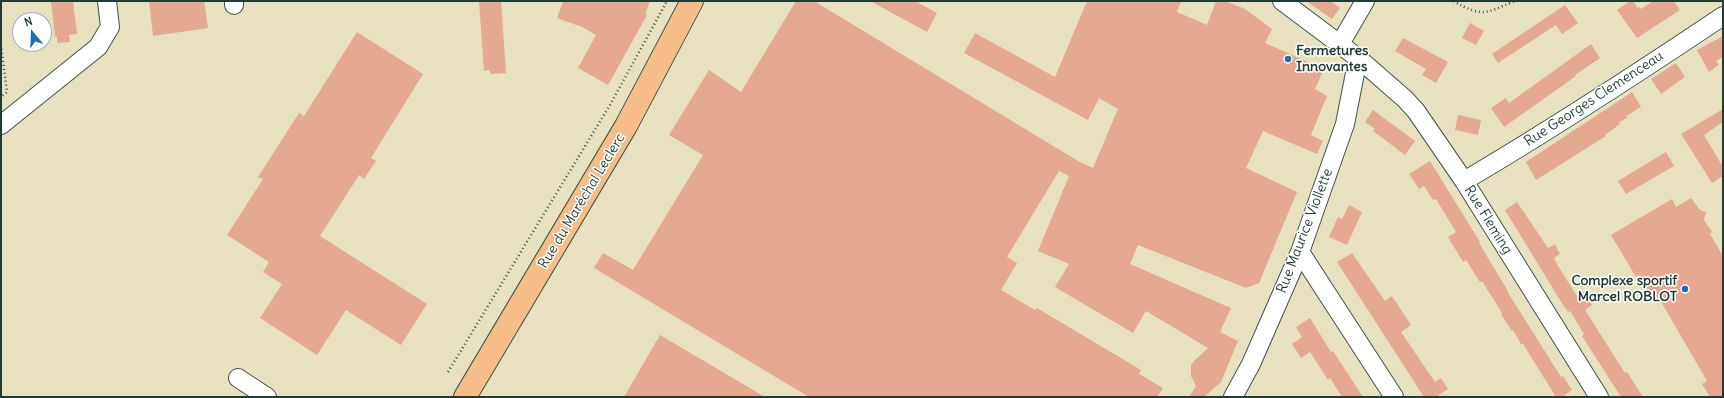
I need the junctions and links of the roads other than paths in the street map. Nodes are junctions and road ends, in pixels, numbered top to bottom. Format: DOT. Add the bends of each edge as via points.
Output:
graph roads {
  1 [pos="107,1"];
  2 [pos="692,1"];
  3 [pos="1282,1"];
  4 [pos="1365,1"];
  5 [pos="1723,16"];
  6 [pos="1340,44"];
  7 [pos="1358,58"];
  8 [pos="1,125"];
  9 [pos="1464,181"];
  10 [pos="1300,252"];
  11 [pos="238,378"];
  12 [pos="268,397"];
  13 [pos="465,397"];
  14 [pos="1233,397"];
  15 [pos="1394,397"];
  16 [pos="1599,397"];
  1 -- 8 [label="street" via="110,28 98,47"];
  2 -- 13 [label="main road, Rue du Maréchal Leclerc" via="626,126"];
  3 -- 6 [label="street, Rue Fleming"];
  4 -- 6 [label="street"];
  5 -- 9 [label="street, Rue Georges Clemenceau"];
  6 -- 7 [label="street, Rue Fleming"];
  7 -- 9 [label="street, Rue Fleming" via="1416,110"];
  7 -- 10 [label="street, Rue Maurice Viollette" via="1344,124"];
  9 -- 16 [label="street, Rue Fleming"];
  10 -- 14 [label="street, Rue Maurice Viollette" via="1251,364"];
  10 -- 15 [label="street"];
  11 -- 12 [label="street"];
}
